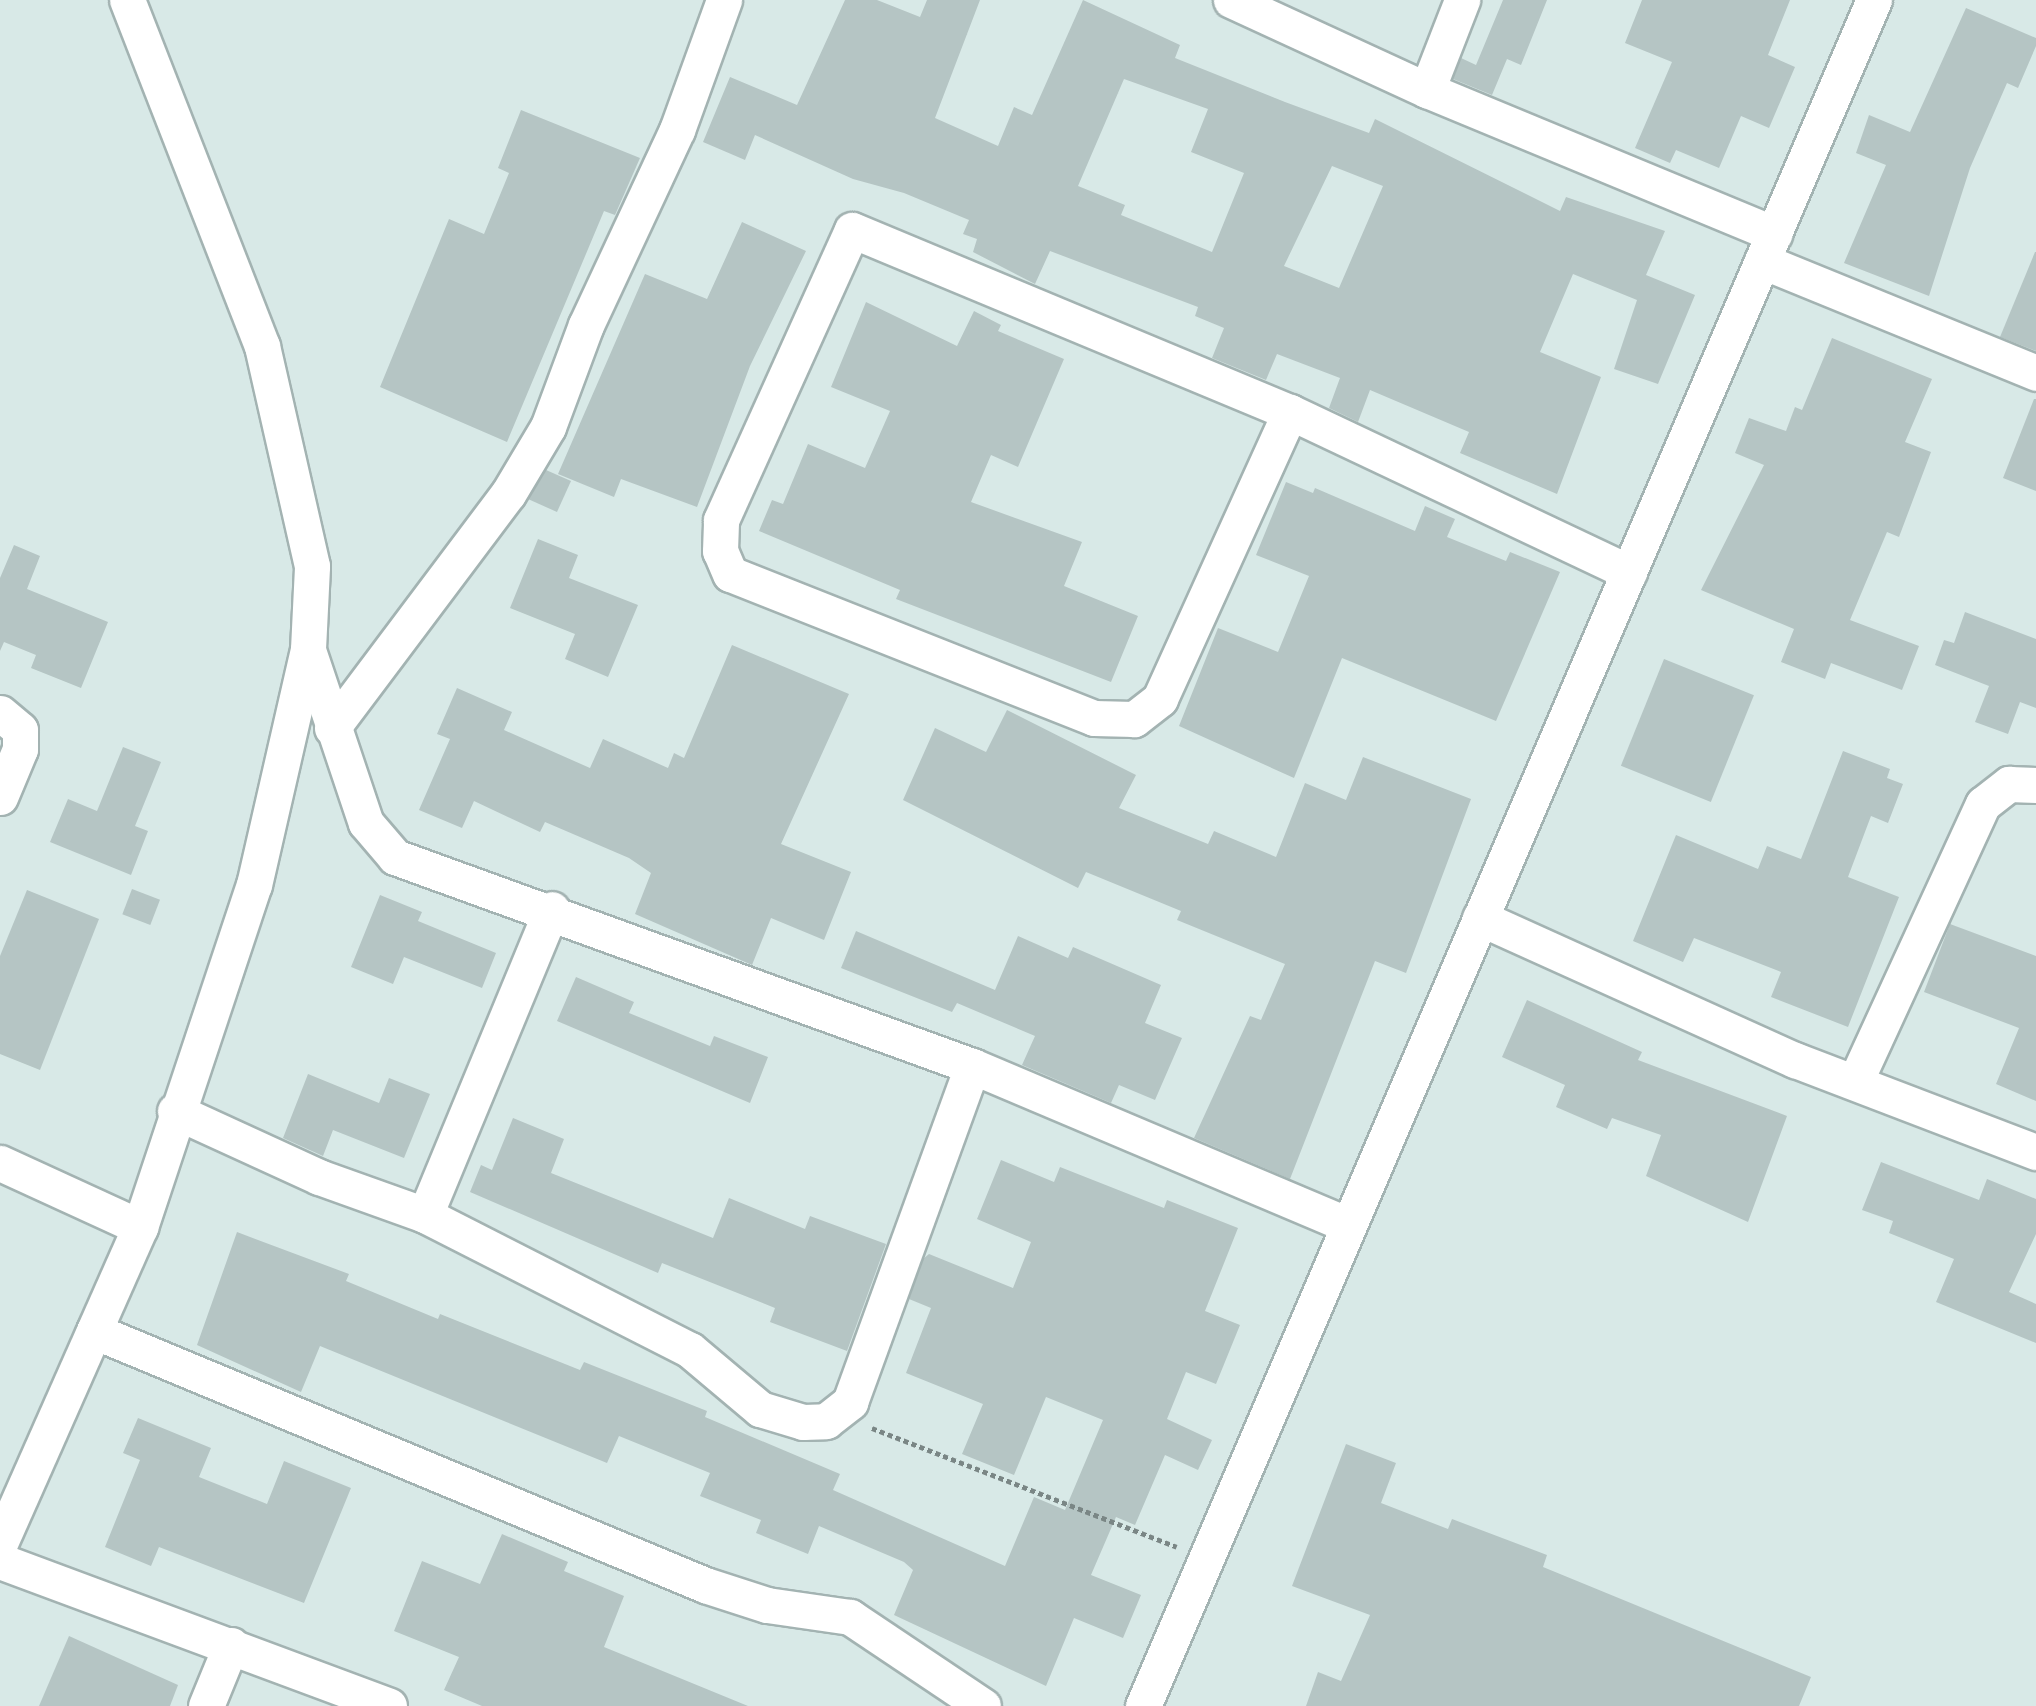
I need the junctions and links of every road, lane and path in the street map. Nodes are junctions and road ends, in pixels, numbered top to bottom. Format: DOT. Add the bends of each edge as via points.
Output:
graph roads {
  1 [pos="127,0"];
  2 [pos="724,0"];
  3 [pos="1231,0"];
  4 [pos="1462,0"];
  5 [pos="1874,0"];
  6 [pos="1427,90"];
  7 [pos="1768,248"];
  8 [pos="2036,373"];
  9 [pos="1290,412"];
  10 [pos="1629,572"];
  11 [pos="307,649"];
  12 [pos="0,713"];
  13 [pos="332,728"];
  14 [pos="2036,785"];
  15 [pos="0,797"];
  16 [pos="552,909"];
  17 [pos="1480,918"];
  18 [pos="972,1066"];
  19 [pos="1854,1082"];
  20 [pos="175,1111"];
  21 [pos="2036,1152"];
  22 [pos="0,1163"];
  23 [pos="425,1215"];
  24 [pos="1349,1224"];
  25 [pos="140,1227"];
  26 [pos="94,1331"];
  27 [pos="839,1414"];
  28 [pos="0,1543"];
  29 [pos="1209,1558"];
  30 [pos="0,1561"];
  31 [pos="231,1645"];
  32 [pos="206,1706"];
  33 [pos="389,1706"];
  34 [pos="983,1706"];
  35 [pos="1143,1706"];
  1 -- 11 [label="street" via="262,346 312,566"];
  2 -- 13 [label="street" via="677,130 586,325 548,427 509,494"];
  3 -- 6 [label="street"];
  4 -- 6 [label="street"];
  5 -- 7 [label="street"];
  6 -- 7 [label="street"];
  7 -- 8 [label="street"];
  7 -- 10 [label="street"];
  9 -- 9 [label="street" via="1160,699 1134,719 1094,718 730,574 720,551 720,520 852,230"];
  9 -- 10 [label="street"];
  10 -- 17 [label="street"];
  11 -- 13 [label="street"];
  11 -- 20 [label="street" via="254,885"];
  12 -- 15 [label="street" via="20,730 20,749"];
  13 -- 16 [label="street" via="366,823 395,856"];
  14 -- 19 [label="street" via="2009,784 1983,804"];
  16 -- 18 [label="street"];
  16 -- 23 [label="street"];
  17 -- 19 [label="street"];
  17 -- 24 [label="street"];
  18 -- 24 [label="street"];
  18 -- 27 [label="street" via="867,1364"];
  19 -- 21 [label="street"];
  20 -- 23 [label="street" via="319,1177"];
  20 -- 25 [label="street"];
  22 -- 25 [label="street"];
  23 -- 27 [label="street" via="690,1350 760,1409 803,1422"];
  24 -- 29 [label="street"];
  25 -- 26 [label="street"];
  26 -- 28 [label="street"];
  26 -- 34 [label="street" via="705,1585 767,1605 850,1617"];
  27 -- 29 [label="path" via="1054,1503"];
  29 -- 35 [label="street"];
  30 -- 31 [label="street"];
  31 -- 32 [label="street"];
  31 -- 33 [label="street"];
}
